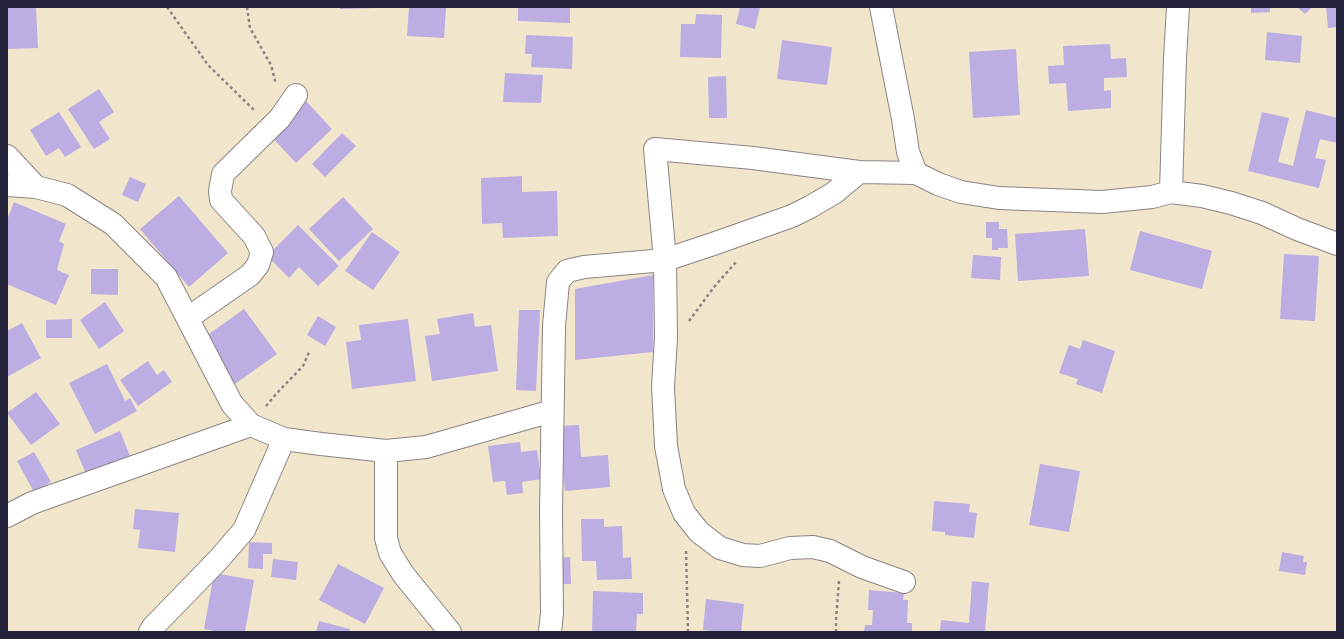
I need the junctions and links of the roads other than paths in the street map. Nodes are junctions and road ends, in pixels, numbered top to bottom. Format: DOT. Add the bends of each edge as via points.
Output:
graph roads {
  1 [pos="880,7"];
  2 [pos="1178,7"];
  3 [pos="296,95"];
  4 [pos="7,156"];
  5 [pos="859,172"];
  6 [pos="916,173"];
  7 [pos="7,185"];
  8 [pos="36,187"];
  9 [pos="1171,192"];
  10 [pos="1337,244"];
  11 [pos="665,260"];
  12 [pos="188,318"];
  13 [pos="552,411"];
  14 [pos="251,425"];
  15 [pos="284,439"];
  16 [pos="386,451"];
  17 [pos="7,516"];
  18 [pos="904,582"];
  19 [pos="150,632"];
  20 [pos="450,632"];
  21 [pos="550,632"];
  1 -- 6 [label="street" via="908,152"];
  2 -- 9 [label="street"];
  3 -- 12 [label="street" via="275,123 223,174 221,200 254,236 262,252 258,265 250,275"];
  4 -- 8 [label="street"];
  5 -- 6 [label="street"];
  5 -- 11 [label="street" via="834,193 792,216"];
  5 -- 11 [label="street" via="753,158 655,149"];
  6 -- 9 [label="street" via="962,192 999,198 1102,202 1152,197"];
  7 -- 8 [label="street"];
  8 -- 12 [label="street" via="67,194 113,224 166,277"];
  9 -- 10 [label="street" via="1231,203"];
  11 -- 13 [label="street" via="584,267 567,271 558,282"];
  11 -- 18 [label="street" via="666,338 663,387 666,446 674,489 684,513 699,532 720,548 743,555 760,556 790,548 813,547"];
  12 -- 14 [label="street" via="232,404"];
  13 -- 16 [label="street" via="426,447"];
  13 -- 21 [label="street"];
  14 -- 15 [label="street"];
  14 -- 17 [label="street" via="32,502"];
  15 -- 16 [label="street"];
  15 -- 19 [label="street" via="244,530"];
  16 -- 20 [label="street" via="386,538 390,553 403,574"];
}
